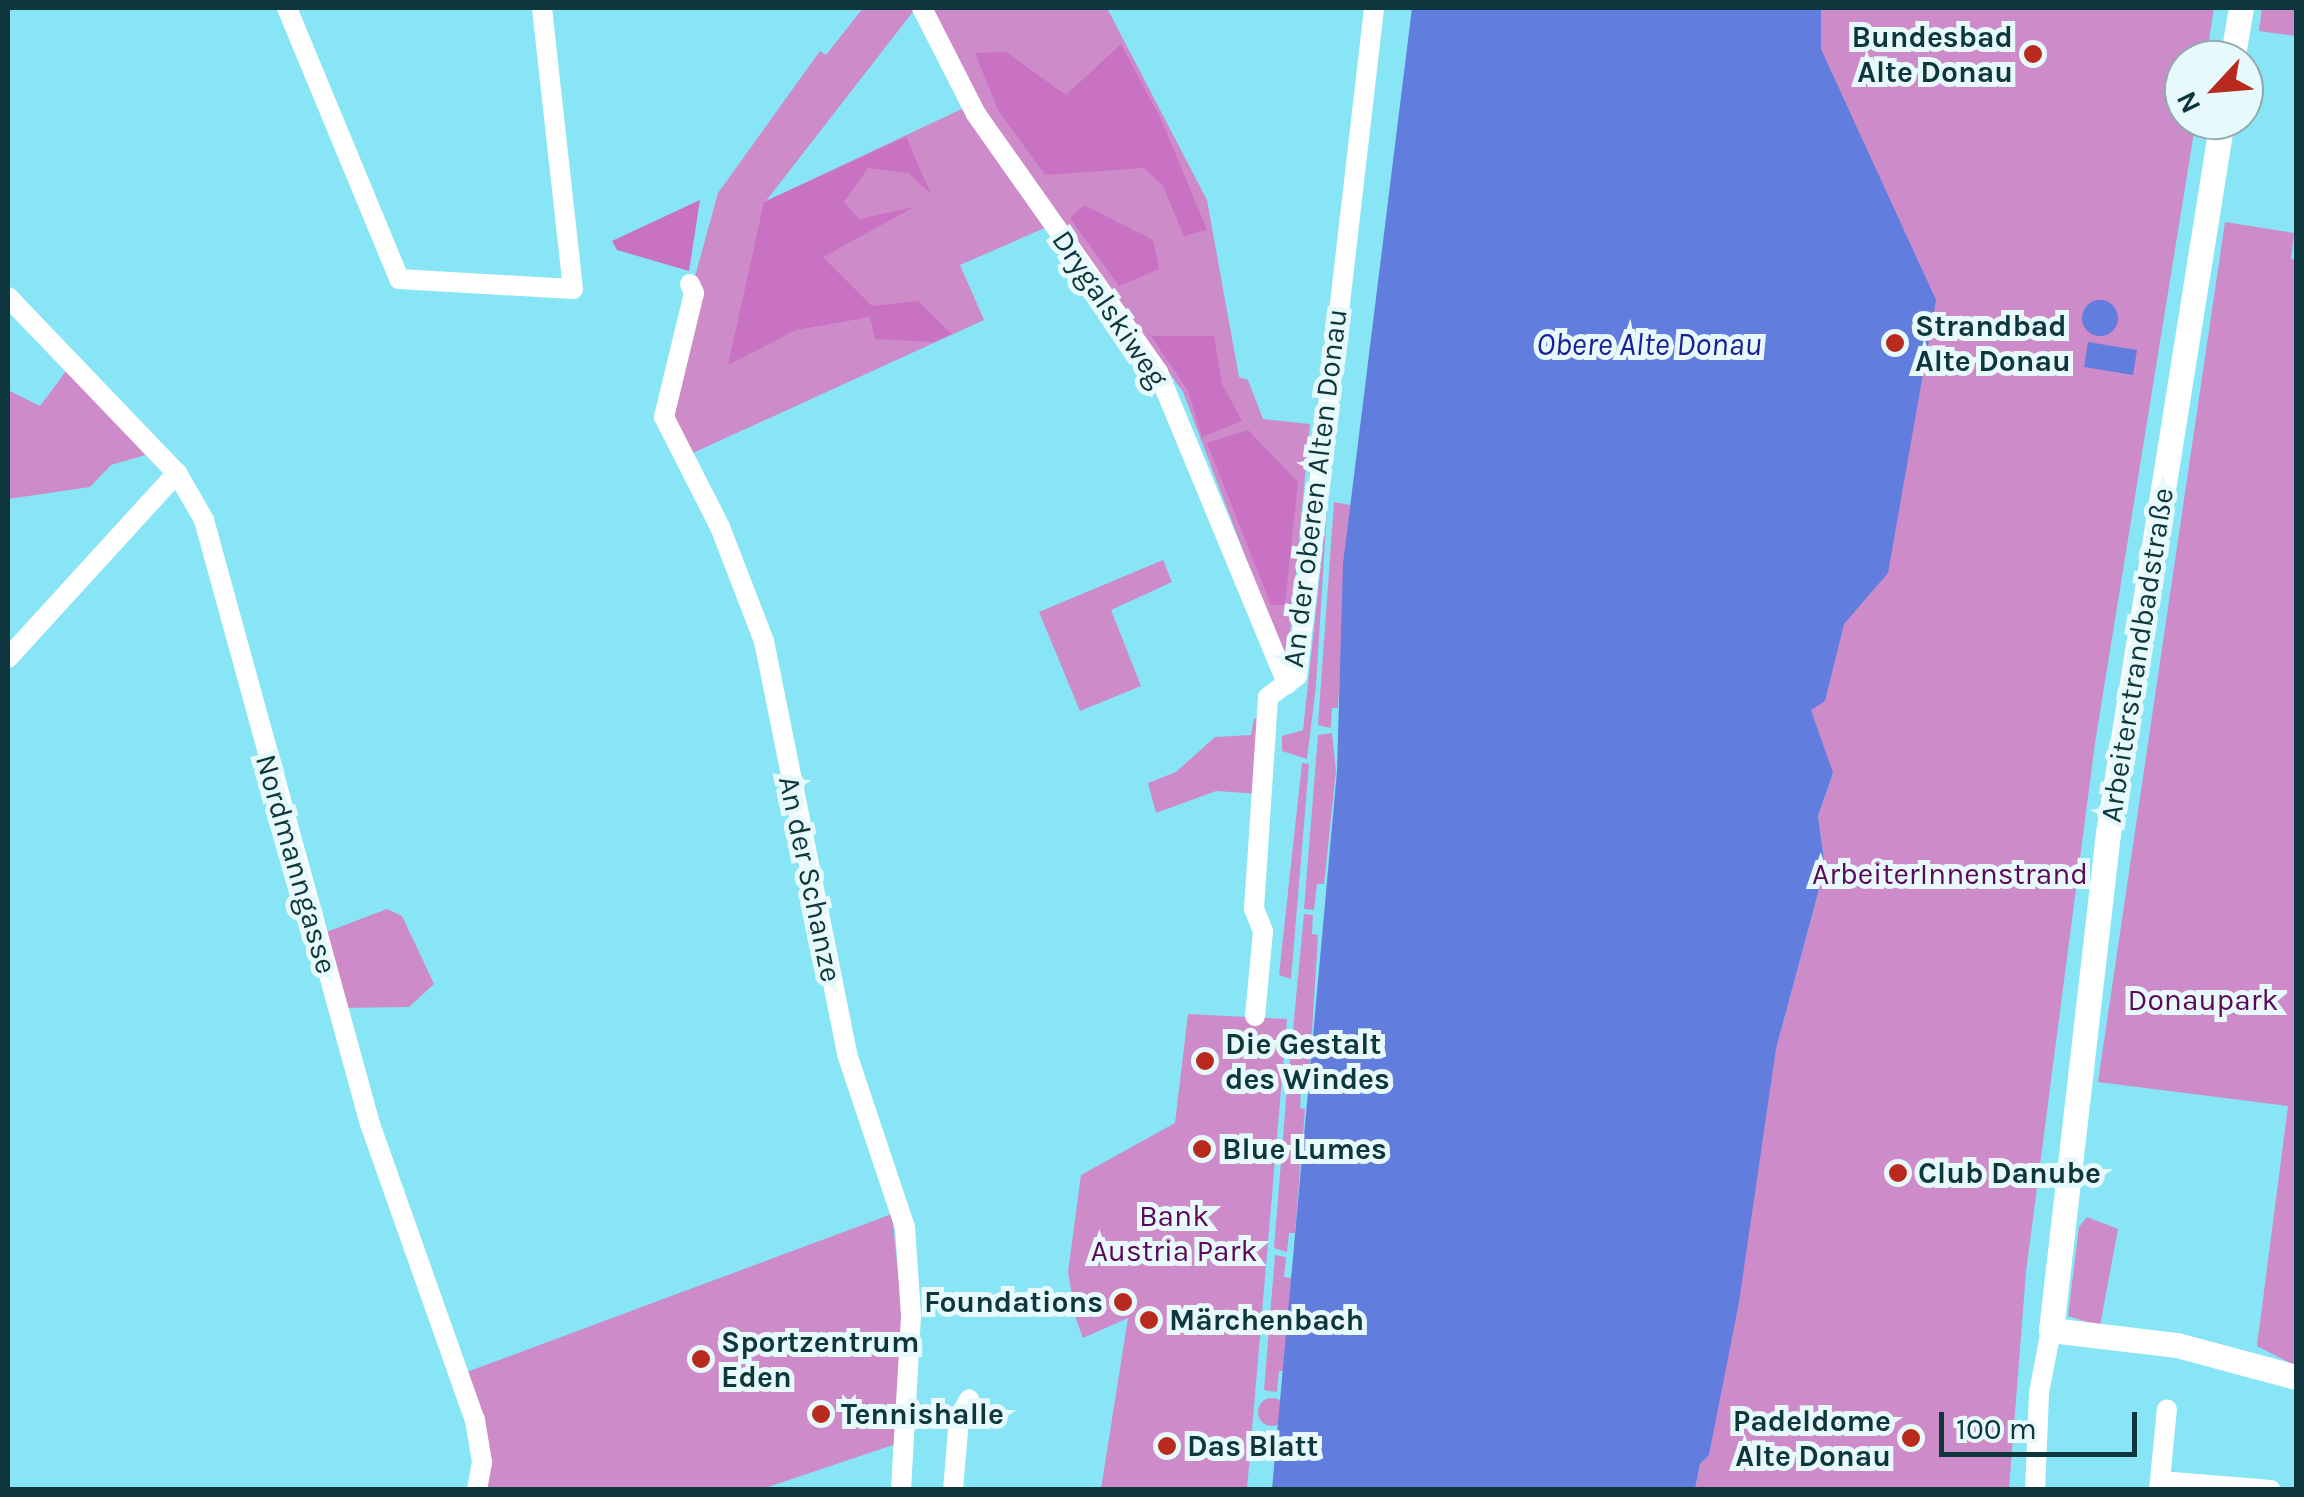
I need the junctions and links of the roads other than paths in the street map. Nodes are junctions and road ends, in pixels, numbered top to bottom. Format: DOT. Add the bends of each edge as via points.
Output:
graph roads {
  1 [pos="287,8"];
  2 [pos="542,8"];
  3 [pos="922,8"];
  4 [pos="1374,8"];
  5 [pos="2240,8"];
  6 [pos="2235,40"];
  7 [pos="2219,140"];
  8 [pos="690,284"];
  9 [pos="8,297"];
  10 [pos="178,473"];
  11 [pos="8,658"];
  12 [pos="1287,684"];
  13 [pos="1256,1016"];
  14 [pos="2051,1330"];
  15 [pos="2296,1377"];
  16 [pos="968,1399"];
  17 [pos="2167,1409"];
  18 [pos="2160,1485"];
  19 [pos="476,1490"];
  20 [pos="900,1490"];
  21 [pos="954,1490"];
  22 [pos="2035,1490"];
  23 [pos="2271,1490"];
  1 -- 2 [label="street" via="400,279 573,289"];
  3 -- 12 [label="street, Drygalskiweg" via="976,114 1158,372"];
  4 -- 12 [label="street, An der oberen Alten Donau" via="1298,676"];
  5 -- 6 [label="main road"];
  7 -- 14 [label="main road, Arbeiterstrandbadstraße" via="2108,833"];
  8 -- 20 [label="street, An der Schanze" via="694,292 664,417 720,528 764,641 848,1054 905,1227 911,1316"];
  9 -- 10 [label="street, Nordmanngasse"];
  10 -- 11 [label="street"];
  10 -- 19 [label="street, Nordmanngasse" via="213,545 283,824 370,1124 476,1420 482,1462"];
  12 -- 13 [label="street, An der oberen Alten Donau" via="1268,698 1254,909 1263,932"];
  14 -- 15 [label="main road" via="2177,1345"];
  14 -- 22 [label="street, Arbeiterstrandbadstraße"];
  16 -- 21 [label="street" via="959,1419"];
  17 -- 18 [label="street"];
  18 -- 23 [label="street"];
}
